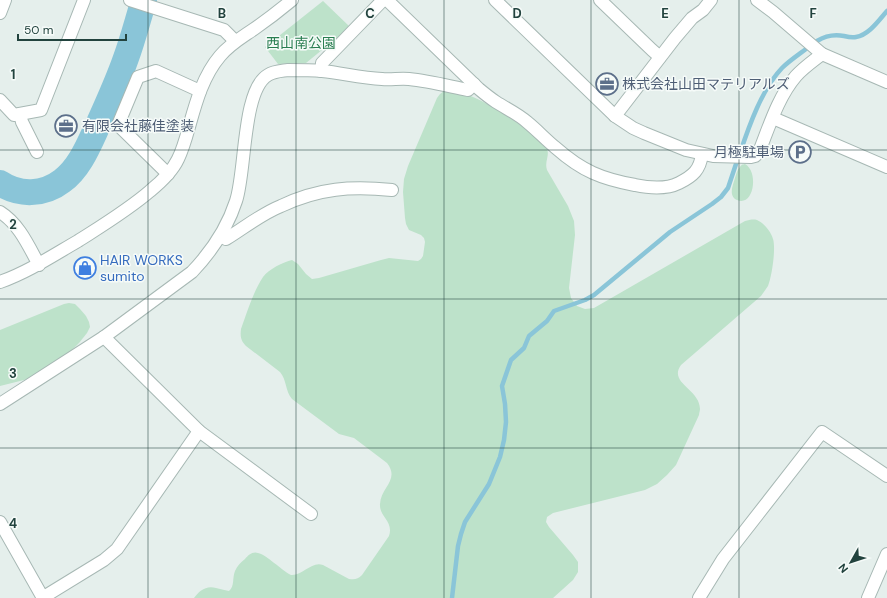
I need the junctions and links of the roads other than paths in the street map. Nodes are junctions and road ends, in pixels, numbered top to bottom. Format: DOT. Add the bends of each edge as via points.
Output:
graph roads {
  1 [pos="5,0"];
  2 [pos="84,0"];
  3 [pos="292,0"];
  4 [pos="383,0"];
  5 [pos="387,0"];
  6 [pos="495,0"];
  7 [pos="600,0"];
  8 [pos="711,0"];
  9 [pos="757,0"];
  10 [pos="132,1"];
  11 [pos="0,13"];
  12 [pos="235,41"];
  13 [pos="822,54"];
  14 [pos="660,57"];
  15 [pos="321,70"];
  16 [pos="887,82"];
  17 [pos="474,84"];
  18 [pos="200,92"];
  19 [pos="0,100"];
  20 [pos="20,114"];
  21 [pos="615,116"];
  22 [pos="773,118"];
  23 [pos="37,152"];
  24 [pos="702,154"];
  25 [pos="887,167"];
  26 [pos="168,174"];
  27 [pos="392,190"];
  28 [pos="0,212"];
  29 [pos="221,236"];
  30 [pos="39,265"];
  31 [pos="0,282"];
  32 [pos="104,337"];
  33 [pos="0,404"];
  34 [pos="199,431"];
  35 [pos="887,476"];
  36 [pos="311,514"];
  37 [pos="0,522"];
  38 [pos="887,554"];
  39 [pos="43,598"];
  40 [pos="699,598"];
  41 [pos="868,598"];
  1 -- 11 [label="street"];
  2 -- 20 [label="street" via="41,110"];
  3 -- 12 [label="street"];
  4 -- 15 [label="street" via="322,63"];
  5 -- 17 [label="street"];
  6 -- 21 [label="street"];
  7 -- 14 [label="street"];
  8 -- 14 [label="street" via="683,28"];
  9 -- 13 [label="street"];
  10 -- 12 [label="street" via="224,30"];
  12 -- 18 [label="street" via="221,55"];
  13 -- 16 [label="street"];
  13 -- 22 [label="street" via="792,82 780,100"];
  14 -- 21 [label="street"];
  15 -- 17 [label="street" via="382,79 407,79 468,90"];
  15 -- 29 [label="street" via="273,72 258,85 248,116 237,199"];
  17 -- 24 [label="street" via="528,122 570,159 614,181 653,188 677,184 697,171"];
  18 -- 26 [label="street" via="184,145"];
  18 -- 26 [label="street" via="156,71 138,77 118,125"];
  19 -- 20 [label="street" via="14,115"];
  20 -- 23 [label="street"];
  21 -- 24 [label="street" via="644,133"];
  22 -- 24 [label="street" via="759,152 752,158"];
  22 -- 25 [label="street"];
  26 -- 30 [label="street" via="115,218"];
  27 -- 29 [label="street" via="346,188 323,191 280,206 226,239"];
  28 -- 30 [label="street" via="20,231"];
  29 -- 32 [label="street" via="192,272"];
  30 -- 31 [label="street"];
  32 -- 33 [label="street"];
  32 -- 34 [label="street"];
  34 -- 36 [label="street"];
  34 -- 39 [label="street" via="117,549"];
  35 -- 40 [label="street" via="822,432 723,559"];
  37 -- 39 [label="street"];
  38 -- 41 [label="street"];
}
